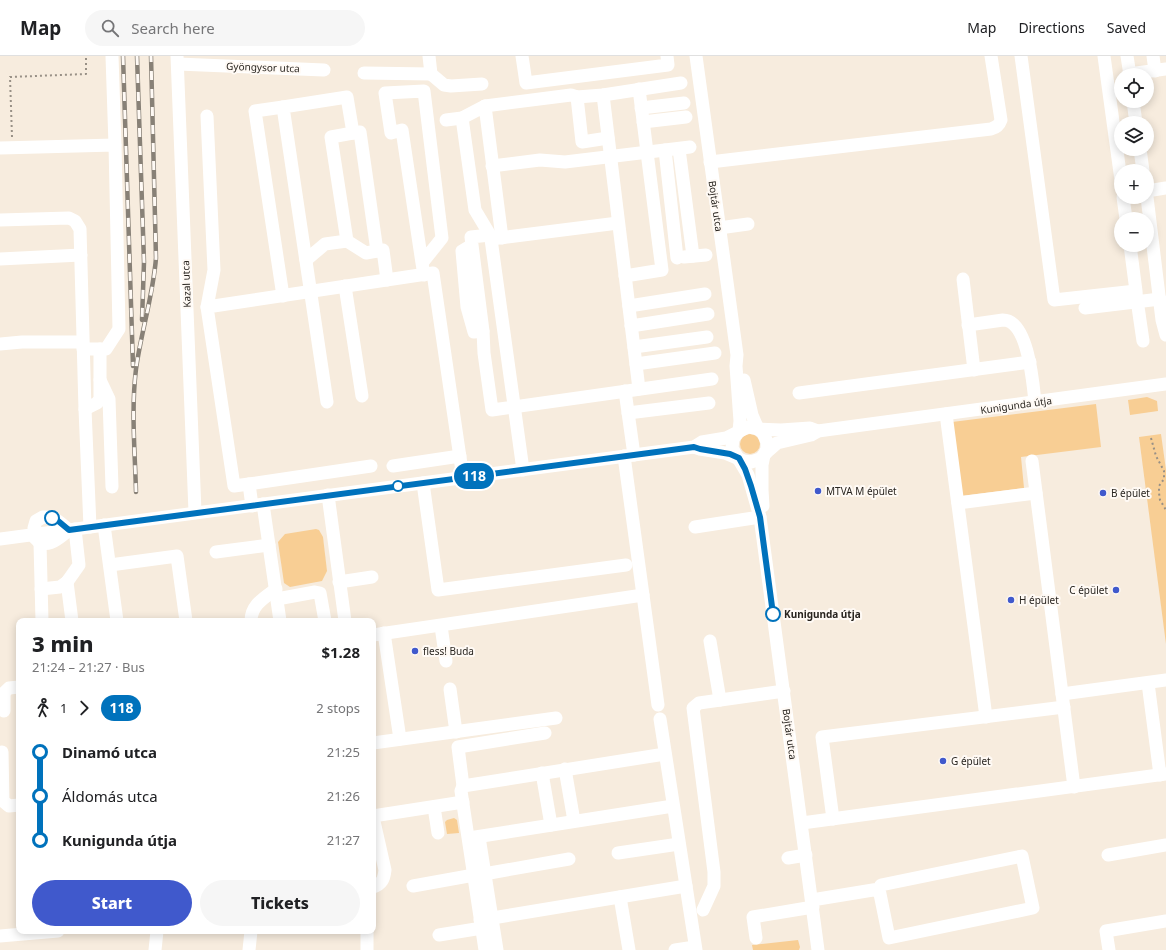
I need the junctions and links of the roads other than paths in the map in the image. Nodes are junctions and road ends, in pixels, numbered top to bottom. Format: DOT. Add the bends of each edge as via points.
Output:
graph roads {
  1 [pos="112,56"];
  2 [pos="429,56"];
  3 [pos="522,56"];
  4 [pos="667,56"];
  5 [pos="696,56"];
  6 [pos="992,56"];
  7 [pos="1021,56"];
  8 [pos="1104,56"];
  9 [pos="1127,56"];
  10 [pos="1153,56"];
  11 [pos="178,60"];
  12 [pos="1128,68"];
  13 [pos="324,70"];
  14 [pos="1160,70"];
  15 [pos="364,73"];
  16 [pos="431,74"];
  17 [pos="681,83"];
  18 [pos="482,84"];
  19 [pos="639,89"];
  20 [pos="603,95"];
  21 [pos="577,97"];
  22 [pos="684,103"];
  23 [pos="485,106"];
  24 [pos="283,107"];
  25 [pos="641,108"];
  26 [pos="207,116"];
  27 [pos="686,117"];
  28 [pos="462,118"];
  29 [pos="446,120"];
  30 [pos="643,122"];
  31 [pos="353,133"];
  32 [pos="608,138"];
  33 [pos="115,146"];
  34 [pos="6,148"];
  35 [pos="665,150"];
  36 [pos="647,152"];
  37 [pos="611,157"];
  38 [pos="710,162"];
  39 [pos="1119,164"];
  40 [pos="492,166"];
  41 [pos="1166,188"];
  42 [pos="1154,190"];
  43 [pos="1148,204"];
  44 [pos="0,220"];
  45 [pos="618,223"];
  46 [pos="748,224"];
  47 [pos="719,228"];
  48 [pos="494,238"];
  49 [pos="347,241"];
  50 [pos="377,251"];
  51 [pos="1131,252"];
  52 [pos="81,255"];
  53 [pos="0,258"];
  54 [pos="677,258"];
  55 [pos="306,260"];
  56 [pos="661,261"];
  57 [pos="423,269"];
  58 [pos="625,276"];
  59 [pos="963,279"];
  60 [pos="387,280"];
  61 [pos="345,286"];
  62 [pos="311,291"];
  63 [pos="705,294"];
  64 [pos="283,296"];
  65 [pos="1137,296"];
  66 [pos="1160,299"];
  67 [pos="629,306"];
  68 [pos="207,307"];
  69 [pos="1085,308"];
  70 [pos="708,314"];
  71 [pos="968,325"];
  72 [pos="631,326"];
  73 [pos="1166,335"];
  74 [pos="707,337"];
  75 [pos="1143,341"];
  76 [pos="0,344"];
  77 [pos="83,346"];
  78 [pos="634,348"];
  79 [pos="100,349"];
  80 [pos="715,353"];
  81 [pos="737,355"];
  82 [pos="1030,362"];
  83 [pos="636,364"];
  84 [pos="974,370"];
  85 [pos="712,379"];
  86 [pos="100,380"];
  87 [pos="1166,384"];
  88 [pos="639,389"];
  89 [pos="625,391"];
  90 [pos="799,393"];
  91 [pos="362,396"];
  92 [pos="327,402"];
  93 [pos="1035,402"];
  94 [pos="709,403"];
  95 [pos="514,407"];
  96 [pos="84,409"];
  97 [pos="628,413"];
  98 [pos="946,414"];
  99 [pos="758,429"];
  100 [pos="739,431"];
  101 [pos="818,431"];
  102 [pos="694,447"];
  103 [pos="764,455"];
  104 [pos="460,456"];
  105 [pos="629,456"];
  106 [pos="739,458"];
  107 [pos="1032,461"];
  108 [pos="371,466"];
  109 [pos="393,466"];
  110 [pos="523,470"];
  111 [pos="463,478"];
  112 [pos="423,483"];
  113 [pos="249,484"];
  114 [pos="112,487"];
  115 [pos="1036,493"];
  116 [pos="328,496"];
  117 [pos="958,503"];
  118 [pos="258,505"];
  119 [pos="195,512"];
  120 [pos="760,517"];
  121 [pos="104,525"];
  122 [pos="90,527"];
  123 [pos="695,527"];
  124 [pos="72,529"];
  125 [pos="0,539"];
  126 [pos="37,539"];
  127 [pos="269,545"];
  128 [pos="216,552"];
  129 [pos="110,565"];
  130 [pos="626,565"];
  131 [pos="372,577"];
  132 [pos="67,582"];
  133 [pos="339,582"];
  134 [pos="41,589"];
  135 [pos="276,594"];
  136 [pos="643,595"];
  137 [pos="42,618"];
  138 [pos="72,618"];
  139 [pos="118,618"];
  140 [pos="186,618"];
  141 [pos="252,618"];
  142 [pos="280,618"];
  143 [pos="324,618"];
  144 [pos="345,618"];
  145 [pos="441,626"];
  146 [pos="378,634"];
  147 [pos="710,641"];
  148 [pos="446,662"];
  149 [pos="1166,680"];
  150 [pos="1148,683"];
  151 [pos="16,687"];
  152 [pos="450,689"];
  153 [pos="784,691"];
  154 [pos="720,700"];
  155 [pos="1063,701"];
  156 [pos="658,705"];
  157 [pos="4,711"];
  158 [pos="986,716"];
  159 [pos="556,718"];
  160 [pos="660,719"];
  161 [pos="456,732"];
  162 [pos="545,733"];
  163 [pos="400,739"];
  164 [pos="376,743"];
  165 [pos="2,752"];
  166 [pos="665,754"];
  167 [pos="565,769"];
  168 [pos="542,773"];
  169 [pos="1163,774"];
  170 [pos="463,786"];
  171 [pos="1074,787"];
  172 [pos="463,802"];
  173 [pos="16,805"];
  174 [pos="673,806"];
  175 [pos="434,807"];
  176 [pos="376,816"];
  177 [pos="833,819"];
  178 [pos="574,821"];
  179 [pos="802,823"];
  180 [pos="551,825"];
  181 [pos="376,830"];
  182 [pos="438,833"];
  183 [pos="474,837"];
  184 [pos="679,844"];
  185 [pos="1166,845"];
  186 [pos="618,853"];
  187 [pos="806,855"];
  188 [pos="1108,855"];
  189 [pos="788,858"];
  190 [pos="569,859"];
  191 [pos="479,875"];
  192 [pos="376,885"];
  193 [pos="413,886"];
  194 [pos="686,886"];
  195 [pos="879,889"];
  196 [pos="620,897"];
  197 [pos="813,904"];
  198 [pos="703,910"];
  199 [pos="1166,921"];
  200 [pos="484,922"];
  201 [pos="21,934"];
  202 [pos="157,934"];
  203 [pos="251,934"];
  204 [pos="367,934"];
  205 [pos="439,935"];
  206 [pos="0,936"];
  207 [pos="756,938"];
  208 [pos="696,948"];
  209 [pos="155,950"];
  210 [pos="249,950"];
  211 [pos="367,950"];
  212 [pos="485,950"];
  213 [pos="497,950"];
  214 [pos="629,950"];
  215 [pos="675,950"];
  216 [pos="818,950"];
  217 [pos="1109,950"];
  1 -- 33 [label="street"];
  2 -- 16 [label="street"];
  3 -- 4 [label="street" via="526,83 668,65"];
  5 -- 38 [label="street, Bojtár utca"];
  6 -- 38 [label="street" via="1000,120 996,127 991,129"];
  7 -- 65 [label="street" via="1054,300"];
  8 -- 39 [label="street"];
  9 -- 12 [label="street"];
  10 -- 14 [label="street"];
  11 -- 13 [label="street, Gyöngysor utca"];
  11 -- 119 [label="street, Kazal utca"];
  15 -- 16 [label="street"];
  16 -- 18 [label="street" via="444,85"];
  17 -- 19 [label="street"];
  19 -- 20 [label="street"];
  19 -- 25 [label="street"];
  20 -- 21 [label="street"];
  20 -- 32 [label="street"];
  21 -- 23 [label="street" via="571,94"];
  21 -- 32 [label="street" via="582,142"];
  22 -- 25 [label="street"];
  23 -- 28 [label="street"];
  23 -- 40 [label="street"];
  24 -- 31 [label="street" via="348,97"];
  24 -- 55 [label="street"];
  24 -- 64 [label="street" via="255,111"];
  25 -- 30 [label="street"];
  26 -- 68 [label="street" via="214,270"];
  27 -- 30 [label="street"];
  28 -- 29 [label="street"];
  28 -- 48 [label="street" via="475,210"];
  30 -- 36 [label="street"];
  31 -- 49 [label="street" via="331,136"];
  31 -- 50 [label="street" via="360,132"];
  32 -- 37 [label="street"];
  33 -- 34 [label="street"];
  33 -- 79 [label="street" via="119,329 106,349"];
  35 -- 36 [label="street"];
  35 -- 54 [label="street"];
  35 -- 54 [label="street" via="685,148 699,255"];
  36 -- 37 [label="street"];
  36 -- 56 [label="street"];
  37 -- 40 [label="street" via="565,162 540,160"];
  37 -- 45 [label="street"];
  38 -- 47 [label="street, Bojtár utca"];
  40 -- 48 [label="street"];
  41 -- 42 [label="street"];
  43 -- 66 [label="street"];
  44 -- 52 [label="street" via="69,218 76,221 80,229"];
  45 -- 48 [label="street"];
  45 -- 58 [label="street"];
  46 -- 47 [label="street"];
  47 -- 81 [label="street, Bojtár utca"];
  48 -- 95 [label="street"];
  48 -- 95 [label="street" via="471,237 484,354 492,410"];
  49 -- 50 [label="street" via="366,253"];
  49 -- 55 [label="street" via="325,244"];
  50 -- 60 [label="street" via="382,250"];
  51 -- 65 [label="street"];
  52 -- 53 [label="street"];
  52 -- 77 [label="street"];
  54 -- 56 [label="street"];
  55 -- 62 [label="street"];
  56 -- 58 [label="street" via="662,270"];
  57 -- 57 [label="street" via="402,130 390,133 385,93 424,91 442,238"];
  57 -- 60 [label="street"];
  57 -- 104 [label="street" via="433,273"];
  58 -- 67 [label="street"];
  59 -- 71 [label="street"];
  60 -- 61 [label="street"];
  61 -- 62 [label="street"];
  61 -- 91 [label="street"];
  62 -- 64 [label="street"];
  62 -- 92 [label="street"];
  63 -- 67 [label="street"];
  64 -- 68 [label="street"];
  65 -- 66 [label="street"];
  65 -- 69 [label="street"];
  65 -- 75 [label="street"];
  66 -- 73 [label="street"];
  67 -- 72 [label="street"];
  68 -- 113 [label="street" via="234,486"];
  70 -- 72 [label="street"];
  71 -- 82 [label="street" via="1003,320 1014,323"];
  71 -- 84 [label="street"];
  72 -- 78 [label="street"];
  74 -- 78 [label="street"];
  76 -- 77 [label="street" via="22,342"];
  77 -- 79 [label="street"];
  77 -- 96 [label="street"];
  78 -- 83 [label="street"];
  79 -- 86 [label="street"];
  80 -- 83 [label="street"];
  81 -- 99 [label="street, Bojtár utca"];
  81 -- 100 [label="street, Bojtár utca"];
  82 -- 84 [label="street"];
  82 -- 93 [label="street"];
  83 -- 88 [label="street"];
  84 -- 90 [label="street"];
  85 -- 88 [label="street"];
  86 -- 96 [label="street" via="100,399"];
  86 -- 114 [label="street" via="109,399"];
  87 -- 93 [label="street, Kunigunda útja"];
  88 -- 89 [label="street"];
  89 -- 95 [label="street"];
  89 -- 97 [label="street"];
  93 -- 98 [label="street, Kunigunda útja"];
  94 -- 97 [label="street"];
  95 -- 110 [label="street"];
  96 -- 122 [label="street"];
  97 -- 105 [label="street"];
  98 -- 101 [label="street, Kunigunda útja"];
  98 -- 117 [label="street"];
  99 -- 100 [label="street, Kunigunda útja" via="748,427"];
  99 -- 101 [label="street, Kunigunda útja" via="810,428"];
  99 -- 103 [label="street" via="767,442"];
  100 -- 102 [label="street, Kunigunda útja" via="726,438 702,442"];
  100 -- 106 [label="street" via="732,444"];
  101 -- 103 [label="street, Kunigunda útja" via="777,443"];
  102 -- 105 [label="street, Kunigunda útja"];
  102 -- 106 [label="street, Kunigunda útja"];
  103 -- 106 [label="street, Kunigunda útja" via="751,462"];
  103 -- 120 [label="street, Bojtár utca" via="763,506"];
  104 -- 109 [label="street"];
  104 -- 111 [label="street"];
  105 -- 110 [label="street, Kunigunda útja"];
  105 -- 136 [label="street"];
  106 -- 120 [label="street, Bojtár utca" via="748,475"];
  107 -- 115 [label="street"];
  108 -- 113 [label="street"];
  110 -- 111 [label="street, Kunigunda útja"];
  111 -- 112 [label="street, Kunigunda útja"];
  112 -- 116 [label="street, Kunigunda útja"];
  112 -- 130 [label="street" via="438,590"];
  113 -- 118 [label="street"];
  115 -- 117 [label="street"];
  115 -- 155 [label="street"];
  116 -- 118 [label="street, Kunigunda útja"];
  116 -- 133 [label="street"];
  117 -- 158 [label="street"];
  118 -- 119 [label="street, Kunigunda útja"];
  118 -- 127 [label="street"];
  119 -- 121 [label="street, Kunigunda útja"];
  120 -- 123 [label="street"];
  120 -- 153 [label="street, Bojtár utca"];
  121 -- 122 [label="street, Kunigunda útja"];
  121 -- 129 [label="street"];
  122 -- 124 [label="street, Kunigunda útja"];
  124 -- 126 [label="street, Kunigunda útja"];
  124 -- 132 [label="street" via="79,565"];
  125 -- 126 [label="street, Kunigunda útja"];
  126 -- 134 [label="street"];
  127 -- 128 [label="street"];
  127 -- 135 [label="street"];
  129 -- 139 [label="street"];
  129 -- 140 [label="street" via="177,556"];
  131 -- 133 [label="street"];
  132 -- 134 [label="street" via="60,587"];
  132 -- 138 [label="street"];
  133 -- 144 [label="street"];
  134 -- 137 [label="street"];
  135 -- 141 [label="street" via="260,600 253,609"];
  135 -- 142 [label="street"];
  135 -- 143 [label="street" via="320,593"];
  136 -- 145 [label="street"];
  136 -- 156 [label="street"];
  145 -- 146 [label="street"];
  145 -- 148 [label="street"];
  146 -- 163 [label="street"];
  147 -- 154 [label="street"];
  149 -- 150 [label="street"];
  150 -- 155 [label="street"];
  150 -- 169 [label="street"];
  151 -- 157 [label="street" via="9,688 4,693"];
  152 -- 161 [label="street"];
  153 -- 154 [label="street"];
  153 -- 179 [label="street, Bojtár utca"];
  154 -- 198 [label="street" via="699,703 694,706 692,712 714,872 714,886"];
  155 -- 158 [label="street"];
  155 -- 171 [label="street"];
  158 -- 177 [label="street" via="822,737"];
  159 -- 161 [label="street"];
  160 -- 166 [label="street"];
  161 -- 163 [label="street"];
  162 -- 170 [label="street" via="458,747"];
  163 -- 164 [label="street"];
  165 -- 173 [label="street" via="3,801 9,806"];
  166 -- 167 [label="street"];
  166 -- 174 [label="street"];
  167 -- 168 [label="street"];
  167 -- 178 [label="street"];
  168 -- 170 [label="street"];
  168 -- 180 [label="street"];
  169 -- 171 [label="street"];
  170 -- 172 [label="street"];
  171 -- 177 [label="street"];
  172 -- 175 [label="street"];
  172 -- 183 [label="street"];
  174 -- 178 [label="street"];
  174 -- 184 [label="street"];
  175 -- 176 [label="street"];
  175 -- 182 [label="street"];
  177 -- 179 [label="street"];
  178 -- 180 [label="street"];
  179 -- 187 [label="street, Bojtár utca"];
  180 -- 183 [label="street"];
  181 -- 192 [label="street" via="385,877"];
  183 -- 191 [label="street"];
  184 -- 186 [label="street"];
  184 -- 194 [label="street"];
  185 -- 188 [label="street"];
  187 -- 189 [label="street"];
  187 -- 197 [label="street, Bojtár utca"];
  190 -- 191 [label="street"];
  191 -- 193 [label="street"];
  191 -- 200 [label="street"];
  194 -- 196 [label="street"];
  194 -- 208 [label="street"];
  195 -- 195 [label="street" via="889,938 1033,908 1022,856 881,885"];
  195 -- 197 [label="street"];
  196 -- 200 [label="street"];
  196 -- 214 [label="street"];
  197 -- 207 [label="street" via="753,917"];
  197 -- 216 [label="street, Bojtár utca"];
  199 -- 217 [label="street" via="1106,931"];
  200 -- 205 [label="street"];
  200 -- 212 [label="street"];
  200 -- 213 [label="street"];
  201 -- 206 [label="street"];
  202 -- 209 [label="street"];
  203 -- 210 [label="street"];
  204 -- 211 [label="street"];
  208 -- 215 [label="street"];
}
